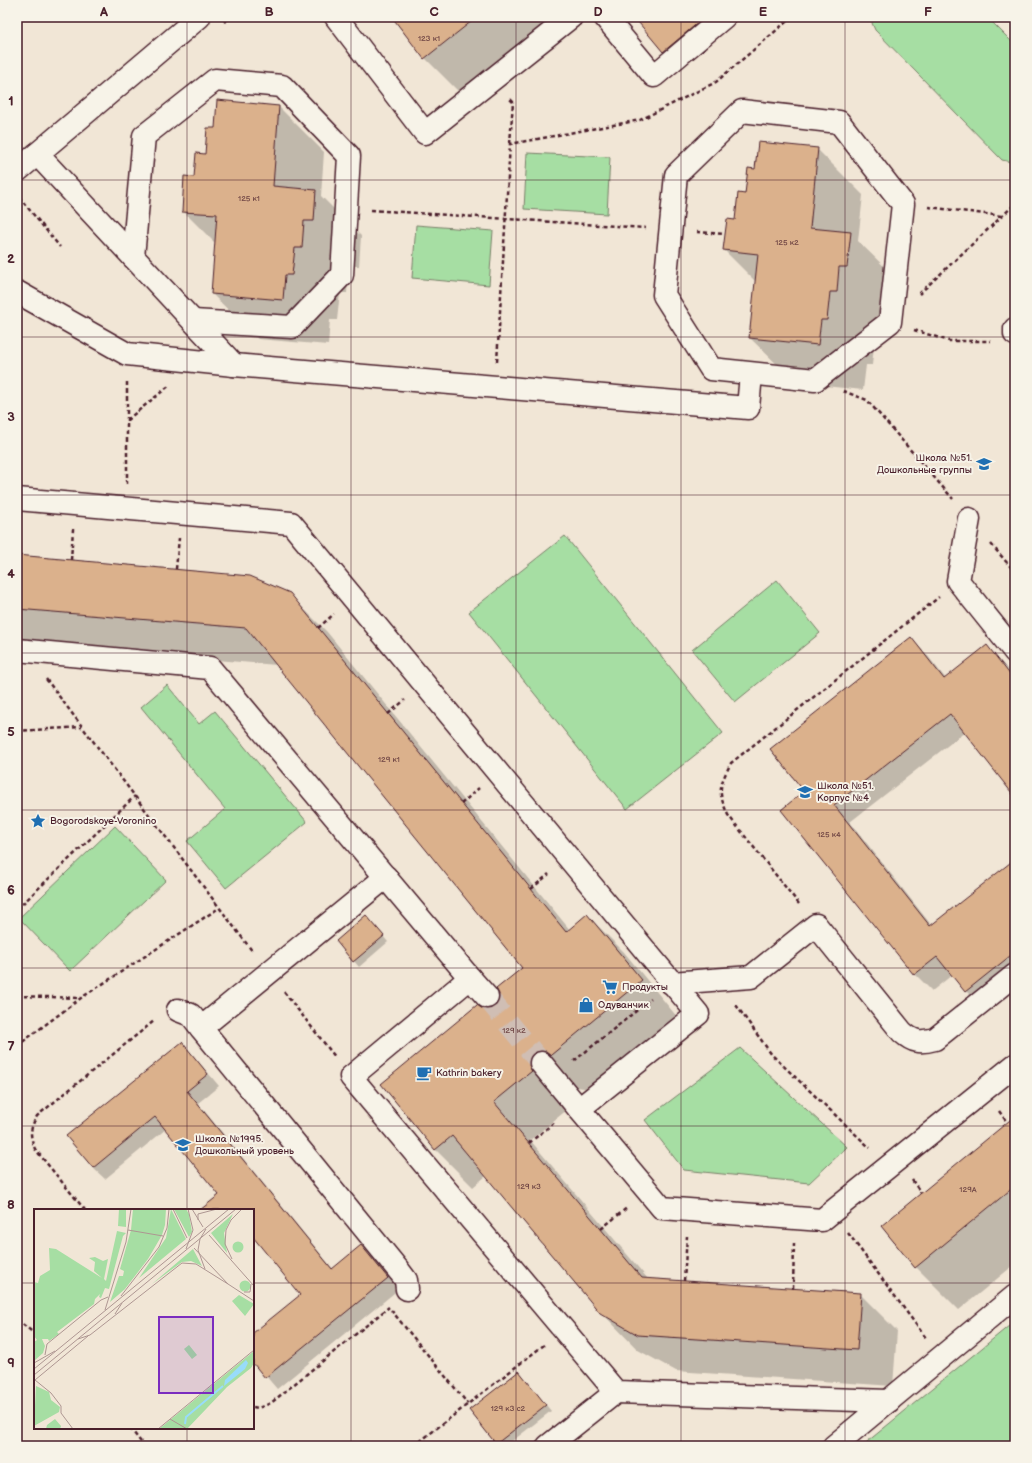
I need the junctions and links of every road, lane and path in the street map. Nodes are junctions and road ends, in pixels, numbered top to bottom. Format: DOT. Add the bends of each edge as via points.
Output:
graph roads {
  1 [pos="199,17"];
  2 [pos="336,17"];
  3 [pos="571,17"];
  4 [pos="605,17"];
  5 [pos="724,17"];
  6 [pos="792,17"];
  7 [pos="513,102"];
  8 [pos="510,144"];
  9 [pos="37,154"];
  10 [pos="17,170"];
  11 [pos="17,195"];
  12 [pos="903,204"];
  13 [pos="1015,204"];
  14 [pos="346,208"];
  15 [pos="1003,216"];
  16 [pos="505,219"];
  17 [pos="670,230"];
  18 [pos="725,234"];
  19 [pos="60,247"];
  20 [pos="133,257"];
  21 [pos="17,292"];
  22 [pos="918,295"];
  23 [pos="193,321"];
  24 [pos="890,322"];
  25 [pos="1015,329"];
  26 [pos="1015,334"];
  27 [pos="993,341"];
  28 [pos="127,354"];
  29 [pos="234,365"];
  30 [pos="751,374"];
  31 [pos="815,380"];
  32 [pos="174,381"];
  33 [pos="496,387"];
  34 [pos="127,420"];
  35 [pos="17,500"];
  36 [pos="74,505"];
  37 [pos="127,509"];
  38 [pos="181,514"];
  39 [pos="969,519"];
  40 [pos="71,560"];
  41 [pos="176,569"];
  42 [pos="1015,572"];
  43 [pos="958,581"];
  44 [pos="21,651"];
  45 [pos="1015,652"];
  46 [pos="83,727"];
  47 [pos="17,731"];
  48 [pos="135,796"];
  49 [pos="386,877"];
  50 [pos="17,908"];
  51 [pos="219,908"];
  52 [pos="816,925"];
  53 [pos="269,972"];
  54 [pos="1015,975"];
  55 [pos="470,978"];
  56 [pos="718,980"];
  57 [pos="671,983"];
  58 [pos="17,996"];
  59 [pos="487,997"];
  60 [pos="81,998"];
  61 [pos="178,1010"];
  62 [pos="201,1028"];
  63 [pos="17,1046"];
  64 [pos="1015,1065"];
  65 [pos="547,1071"];
  66 [pos="351,1077"];
  67 [pos="577,1107"];
  68 [pos="529,1143"];
  69 [pos="889,1166"];
  70 [pos="647,1191"];
  71 [pos="84,1209"];
  72 [pos="688,1210"];
  73 [pos="833,1212"];
  74 [pos="795,1218"];
  75 [pos="600,1229"];
  76 [pos="684,1281"];
  77 [pos="407,1289"];
  78 [pos="793,1289"];
  79 [pos="1015,1296"];
  80 [pos="389,1307"];
  81 [pos="17,1320"];
  82 [pos="564,1330"];
  83 [pos="34,1333"];
  84 [pos="930,1343"];
  85 [pos="616,1392"];
  86 [pos="889,1400"];
  87 [pos="468,1404"];
  88 [pos="254,1407"];
  89 [pos="131,1429"];
  90 [pos="144,1446"];
  91 [pos="414,1446"];
  92 [pos="548,1446"];
  93 [pos="834,1446"];
  1 -- 9 [label="street"];
  2 -- 3 [label="street" via="425,133"];
  4 -- 5 [label="street" via="654,76"];
  6 -- 8 [label="path" via="716,82 640,120"];
  7 -- 8 [label="path"];
  8 -- 16 [label="path"];
  9 -- 10 [label="street"];
  9 -- 20 [label="street"];
  11 -- 19 [label="path"];
  12 -- 15 [label="path"];
  12 -- 17 [label="street" via="840,122 742,111 676,175"];
  12 -- 24 [label="street"];
  13 -- 15 [label="path"];
  14 -- 16 [label="path"];
  14 -- 20 [label="street" via="349,156 282,86 215,80 144,136"];
  14 -- 23 [label="street" via="342,275 292,327"];
  15 -- 22 [label="path"];
  16 -- 17 [label="path"];
  16 -- 33 [label="path"];
  17 -- 18 [label="path"];
  17 -- 30 [label="street" via="664,295 711,369"];
  20 -- 23 [label="street"];
  21 -- 28 [label="street"];
  23 -- 29 [label="street"];
  24 -- 27 [label="path" via="949,341"];
  24 -- 31 [label="street"];
  25 -- 26 [label="street"];
  28 -- 29 [label="street"];
  28 -- 34 [label="path"];
  29 -- 33 [label="street"];
  30 -- 31 [label="street"];
  30 -- 33 [label="street" via="748,408"];
  31 -- 39 [label="path" via="868,400"];
  32 -- 34 [label="path"];
  34 -- 37 [label="path"];
  35 -- 36 [label="street"];
  36 -- 37 [label="street"];
  36 -- 40 [label="path"];
  37 -- 38 [label="street"];
  38 -- 41 [label="path"];
  38 -- 57 [label="street" via="292,523"];
  39 -- 42 [label="path"];
  39 -- 43 [label="street"];
  43 -- 45 [label="street"];
  43 -- 52 [label="path" via="731,763 721,782 721,798 728,816"];
  44 -- 46 [label="path"];
  44 -- 49 [label="street" via="210,668"];
  46 -- 47 [label="path"];
  46 -- 48 [label="path"];
  48 -- 50 [label="path"];
  48 -- 51 [label="path"];
  49 -- 53 [label="street"];
  49 -- 55 [label="street"];
  51 -- 53 [label="path"];
  51 -- 60 [label="path"];
  52 -- 54 [label="street" via="910,1039 923,1042 935,1039"];
  52 -- 56 [label="street" via="751,977"];
  53 -- 62 [label="street"];
  53 -- 66 [label="path"];
  55 -- 59 [label="street"];
  55 -- 66 [label="street"];
  56 -- 57 [label="street"];
  56 -- 69 [label="path" via="772,1055"];
  57 -- 65 [label="path"];
  57 -- 67 [label="street" via="698,1014"];
  58 -- 60 [label="path"];
  60 -- 63 [label="path"];
  61 -- 62 [label="street" via="190,1015"];
  61 -- 71 [label="path" via="169,1011 161,1016 37,1116 31,1127 30,1137 35,1148"];
  62 -- 77 [label="street" via="400,1272 406,1280"];
  64 -- 69 [label="street"];
  65 -- 67 [label="street"];
  66 -- 82 [label="street"];
  67 -- 68 [label="path"];
  67 -- 70 [label="street"];
  69 -- 73 [label="street"];
  70 -- 72 [label="street" via="662,1208"];
  70 -- 75 [label="path"];
  72 -- 74 [label="street"];
  72 -- 76 [label="path"];
  73 -- 74 [label="street" via="822,1220"];
  73 -- 84 [label="path"];
  74 -- 78 [label="path"];
  77 -- 80 [label="path"];
  79 -- 86 [label="street"];
  80 -- 87 [label="path"];
  80 -- 88 [label="path" via="271,1403"];
  81 -- 83 [label="path"];
  82 -- 85 [label="street"];
  82 -- 87 [label="path"];
  85 -- 86 [label="street"];
  85 -- 92 [label="street"];
  86 -- 93 [label="street"];
  87 -- 91 [label="path"];
  89 -- 90 [label="path"];
}
